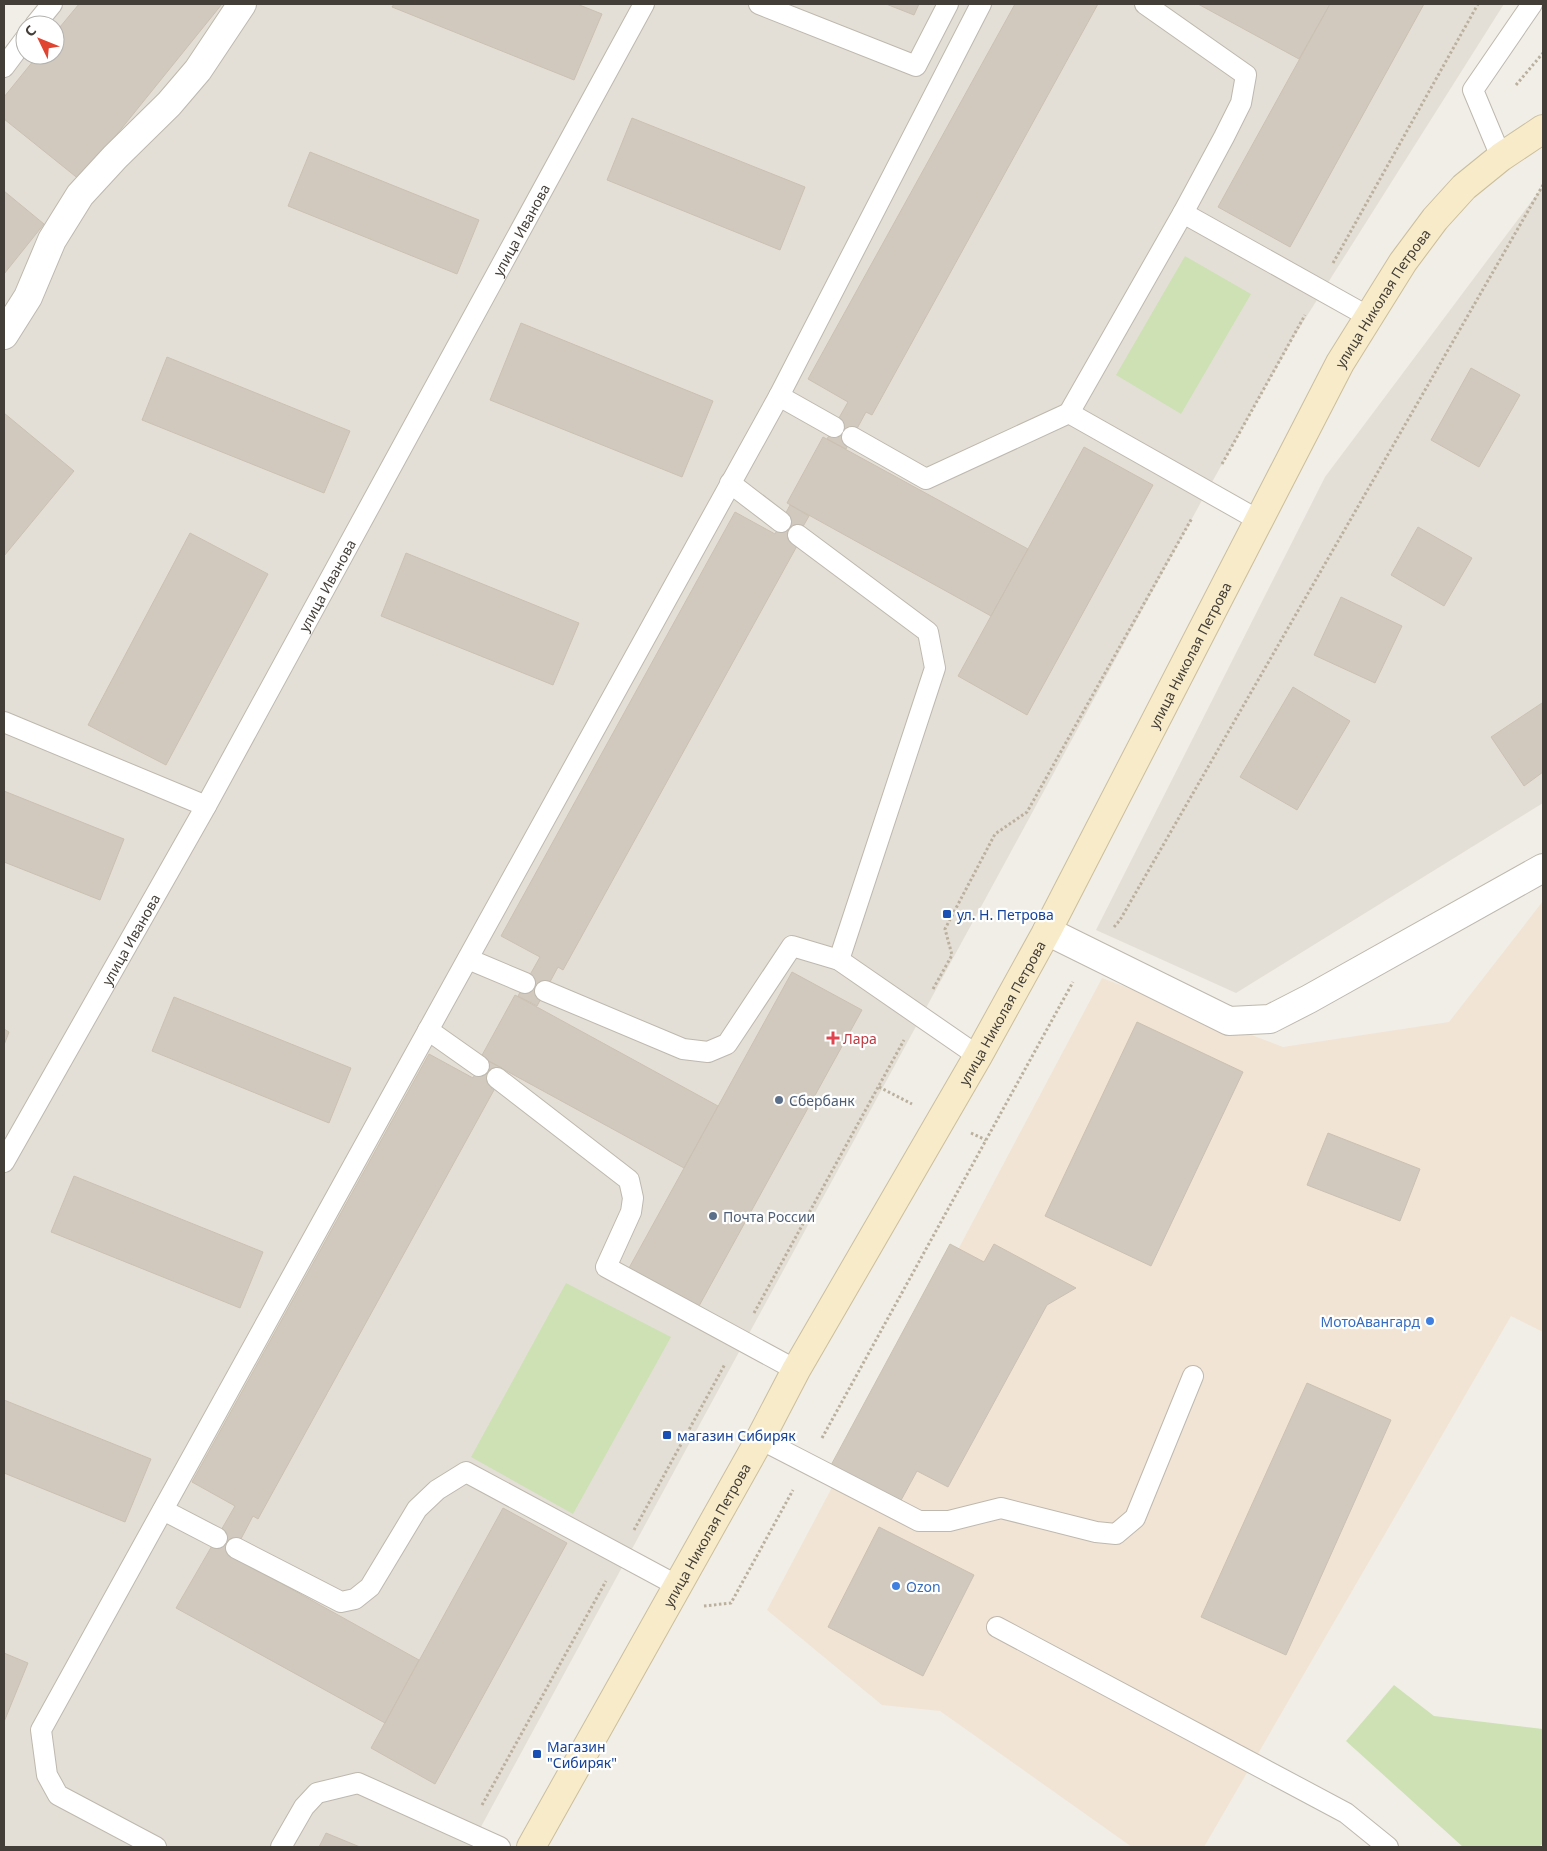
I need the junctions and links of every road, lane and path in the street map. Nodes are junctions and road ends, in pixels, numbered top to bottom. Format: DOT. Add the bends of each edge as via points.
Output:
graph roads {
  1 [pos="52,4"];
  2 [pos="242,4"];
  3 [pos="644,4"];
  4 [pos="759,4"];
  5 [pos="948,4"];
  6 [pos="981,4"];
  7 [pos="1145,4"];
  8 [pos="1478,4"];
  9 [pos="1532,4"];
  10 [pos="43,15"];
  11 [pos="15,52"];
  12 [pos="4,66"];
  13 [pos="1543,129"];
  14 [pos="1501,157"];
  15 [pos="1543,186"];
  16 [pos="1183,213"];
  17 [pos="1319,289"];
  18 [pos="1368,317"];
  19 [pos="4,335"];
  20 [pos="778,396"];
  21 [pos="1069,413"];
  22 [pos="834,427"];
  23 [pos="852,438"];
  24 [pos="730,483"];
  25 [pos="1207,491"];
  26 [pos="1260,521"];
  27 [pos="781,522"];
  28 [pos="798,535"];
  29 [pos="4,722"];
  30 [pos="206,806"];
  31 [pos="1543,868"];
  32 [pos="1047,931"];
  33 [pos="1090,952"];
  34 [pos="468,959"];
  35 [pos="838,960"];
  36 [pos="525,983"];
  37 [pos="545,991"];
  38 [pos="918,1015"];
  39 [pos="428,1030"];
  40 [pos="978,1056"];
  41 [pos="479,1066"];
  42 [pos="496,1078"];
  43 [pos="4,1162"];
  44 [pos="739,1339"];
  45 [pos="796,1370"];
  46 [pos="1193,1376"];
  47 [pos="760,1439"];
  48 [pos="808,1463"];
  49 [pos="163,1510"];
  50 [pos="217,1538"];
  51 [pos="236,1548"];
  52 [pos="620,1555"];
  53 [pos="678,1586"];
  54 [pos="697,1607"];
  55 [pos="997,1627"];
  56 [pos="467,1832"];
  57 [pos="156,1847"];
  58 [pos="281,1847"];
  59 [pos="500,1847"];
  60 [pos="531,1847"];
  61 [pos="1388,1847"];
  1 -- 10 [label="lane"];
  2 -- 19 [label="street" via="198,70 80,196 52,240 28,297"];
  3 -- 30 [label="lane, улица Иванова"];
  4 -- 5 [label="lane" via="916,66"];
  6 -- 20 [label="lane"];
  7 -- 16 [label="lane" via="1246,75 1240,103"];
  8 -- 17 [label="path"];
  9 -- 14 [label="lane" via="1473,90"];
  11 -- 12 [label="lane"];
  13 -- 14 [label="main road, улица Николая Петрова"];
  14 -- 18 [label="main road, улица Николая Петрова" via="1464,187 1435,218"];
  15 -- 33 [label="path" via="1120,920"];
  16 -- 17 [label="lane"];
  16 -- 21 [label="lane"];
  17 -- 18 [label="lane"];
  17 -- 25 [label="path"];
  18 -- 26 [label="main road, улица Николая Петрова" via="1340,363"];
  20 -- 22 [label="lane"];
  20 -- 24 [label="lane"];
  21 -- 23 [label="lane" via="926,479"];
  21 -- 25 [label="lane"];
  24 -- 27 [label="lane"];
  24 -- 34 [label="lane"];
  25 -- 26 [label="lane"];
  25 -- 38 [label="path" via="1026,812 995,834 946,929 952,955"];
  26 -- 32 [label="main road, улица Николая Петрова"];
  28 -- 35 [label="lane" via="928,632 935,668"];
  29 -- 30 [label="lane"];
  30 -- 43 [label="lane, улица Иванова"];
  31 -- 33 [label="street" via="1270,1019 1229,1021"];
  32 -- 33 [label="street"];
  32 -- 40 [label="main road, улица Николая Петрова"];
  33 -- 48 [label="path"];
  34 -- 36 [label="lane"];
  34 -- 39 [label="lane"];
  35 -- 37 [label="lane" via="792,946 727,1044 708,1052 683,1049"];
  35 -- 38 [label="lane"];
  38 -- 40 [label="lane"];
  38 -- 44 [label="path"];
  39 -- 41 [label="lane"];
  39 -- 49 [label="lane"];
  40 -- 45 [label="main road, улица Николая Петрова"];
  42 -- 44 [label="lane" via="629,1180 633,1198 630,1212 606,1267"];
  44 -- 45 [label="lane"];
  44 -- 52 [label="path"];
  45 -- 47 [label="main road, улица Николая Петрова"];
  46 -- 48 [label="lane" via="1135,1518 1116,1534 1001,1508 949,1521 919,1520"];
  47 -- 48 [label="lane"];
  47 -- 53 [label="main road, улица Николая Петрова"];
  48 -- 54 [label="path" via="731,1602"];
  49 -- 50 [label="lane"];
  49 -- 57 [label="lane" via="41,1730 47,1775 58,1795"];
  51 -- 52 [label="lane" via="342,1602 355,1599 370,1587 417,1509 438,1490 466,1472"];
  52 -- 53 [label="lane"];
  52 -- 56 [label="path"];
  53 -- 60 [label="main road, улица Николая Петрова"];
  55 -- 61 [label="lane" via="1346,1813"];
  56 -- 58 [label="lane" via="358,1783 317,1793 304,1807"];
  56 -- 59 [label="lane"];
}
